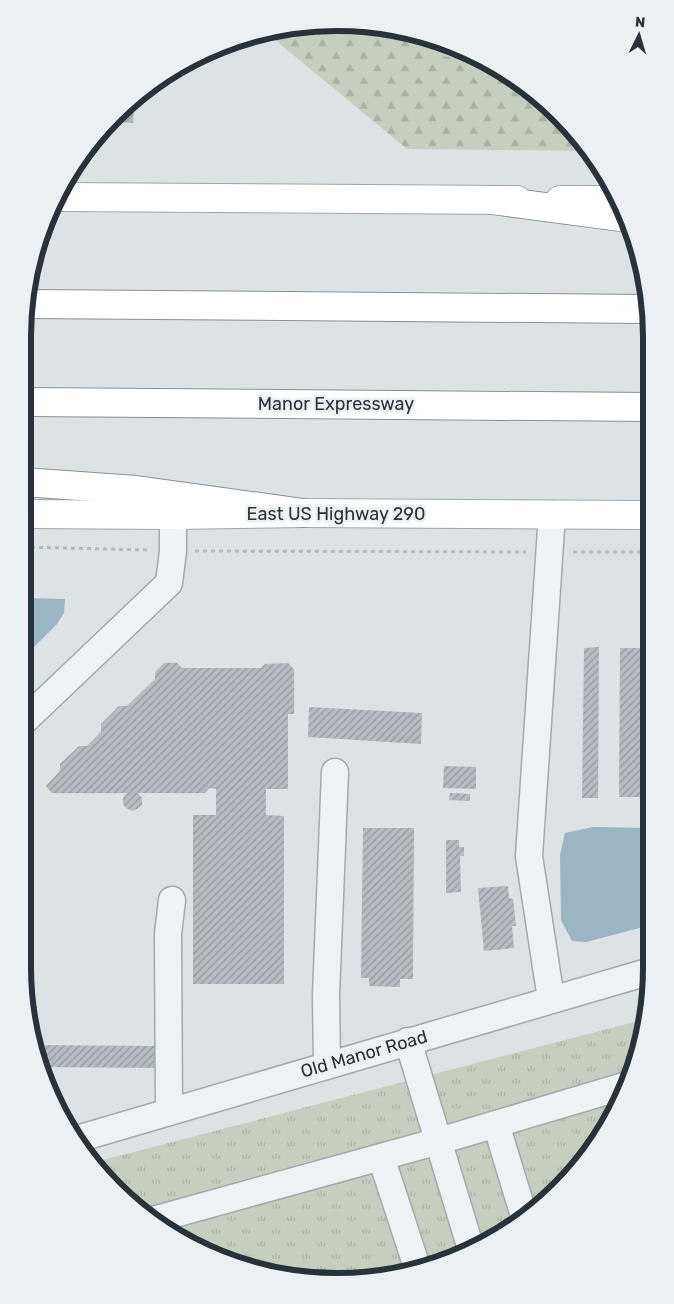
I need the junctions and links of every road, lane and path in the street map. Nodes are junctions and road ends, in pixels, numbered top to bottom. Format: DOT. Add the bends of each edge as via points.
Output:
graph roads {
  1 [pos="65,197"];
  2 [pos="492,200"];
  3 [pos="610,200"];
  4 [pos="617,217"];
  5 [pos="33,304"];
  6 [pos="641,309"];
  7 [pos="31,402"];
  8 [pos="643,407"];
  9 [pos="31,483"];
  10 [pos="303,513"];
  11 [pos="31,514"];
  12 [pos="552,514"];
  13 [pos="172,515"];
  14 [pos="643,515"];
  15 [pos="31,547"];
  16 [pos="173,551"];
  17 [pos="550,552"];
  18 [pos="643,552"];
  19 [pos="31,714"];
  20 [pos="335,772"];
  21 [pos="172,900"];
  22 [pos="643,973"];
  23 [pos="551,999"];
  24 [pos="408,1041"];
  25 [pos="327,1065"];
  26 [pos="617,1088"];
  27 [pos="169,1112"];
  28 [pos="496,1124"];
  29 [pos="83,1137"];
  30 [pos="439,1141"];
  31 [pos="381,1157"];
  32 [pos="522,1210"];
  33 [pos="162,1218"];
  34 [pos="470,1242"];
  35 [pos="415,1262"];
  1 -- 2 [label="main road"];
  2 -- 3 [label="main road"];
  2 -- 4 [label="main road"];
  5 -- 6 [label="main road"];
  7 -- 8 [label="main road, Manor Expressway"];
  9 -- 10 [label="main road" via="136,490"];
  10 -- 12 [label="main road, East US Highway 290"];
  10 -- 13 [label="main road, East US Highway 290"];
  11 -- 13 [label="main road, East US Highway 290"];
  12 -- 14 [label="main road, East US Highway 290"];
  12 -- 17 [label="street"];
  13 -- 16 [label="street"];
  15 -- 16 [label="path"];
  16 -- 17 [label="path"];
  16 -- 19 [label="street" via="169,583"];
  17 -- 18 [label="path"];
  17 -- 23 [label="street" via="529,856"];
  20 -- 25 [label="street" via="326,995"];
  21 -- 27 [label="street" via="168,934"];
  22 -- 23 [label="street, Old Manor Road"];
  23 -- 24 [label="street, Old Manor Road"];
  24 -- 25 [label="street, Old Manor Road"];
  24 -- 30 [label="street"];
  25 -- 27 [label="street, Old Manor Road"];
  26 -- 28 [label="street"];
  27 -- 29 [label="street, Old Manor Road"];
  28 -- 30 [label="street"];
  28 -- 32 [label="street"];
  30 -- 31 [label="street"];
  30 -- 34 [label="street"];
  31 -- 33 [label="street"];
  31 -- 35 [label="street"];
}
